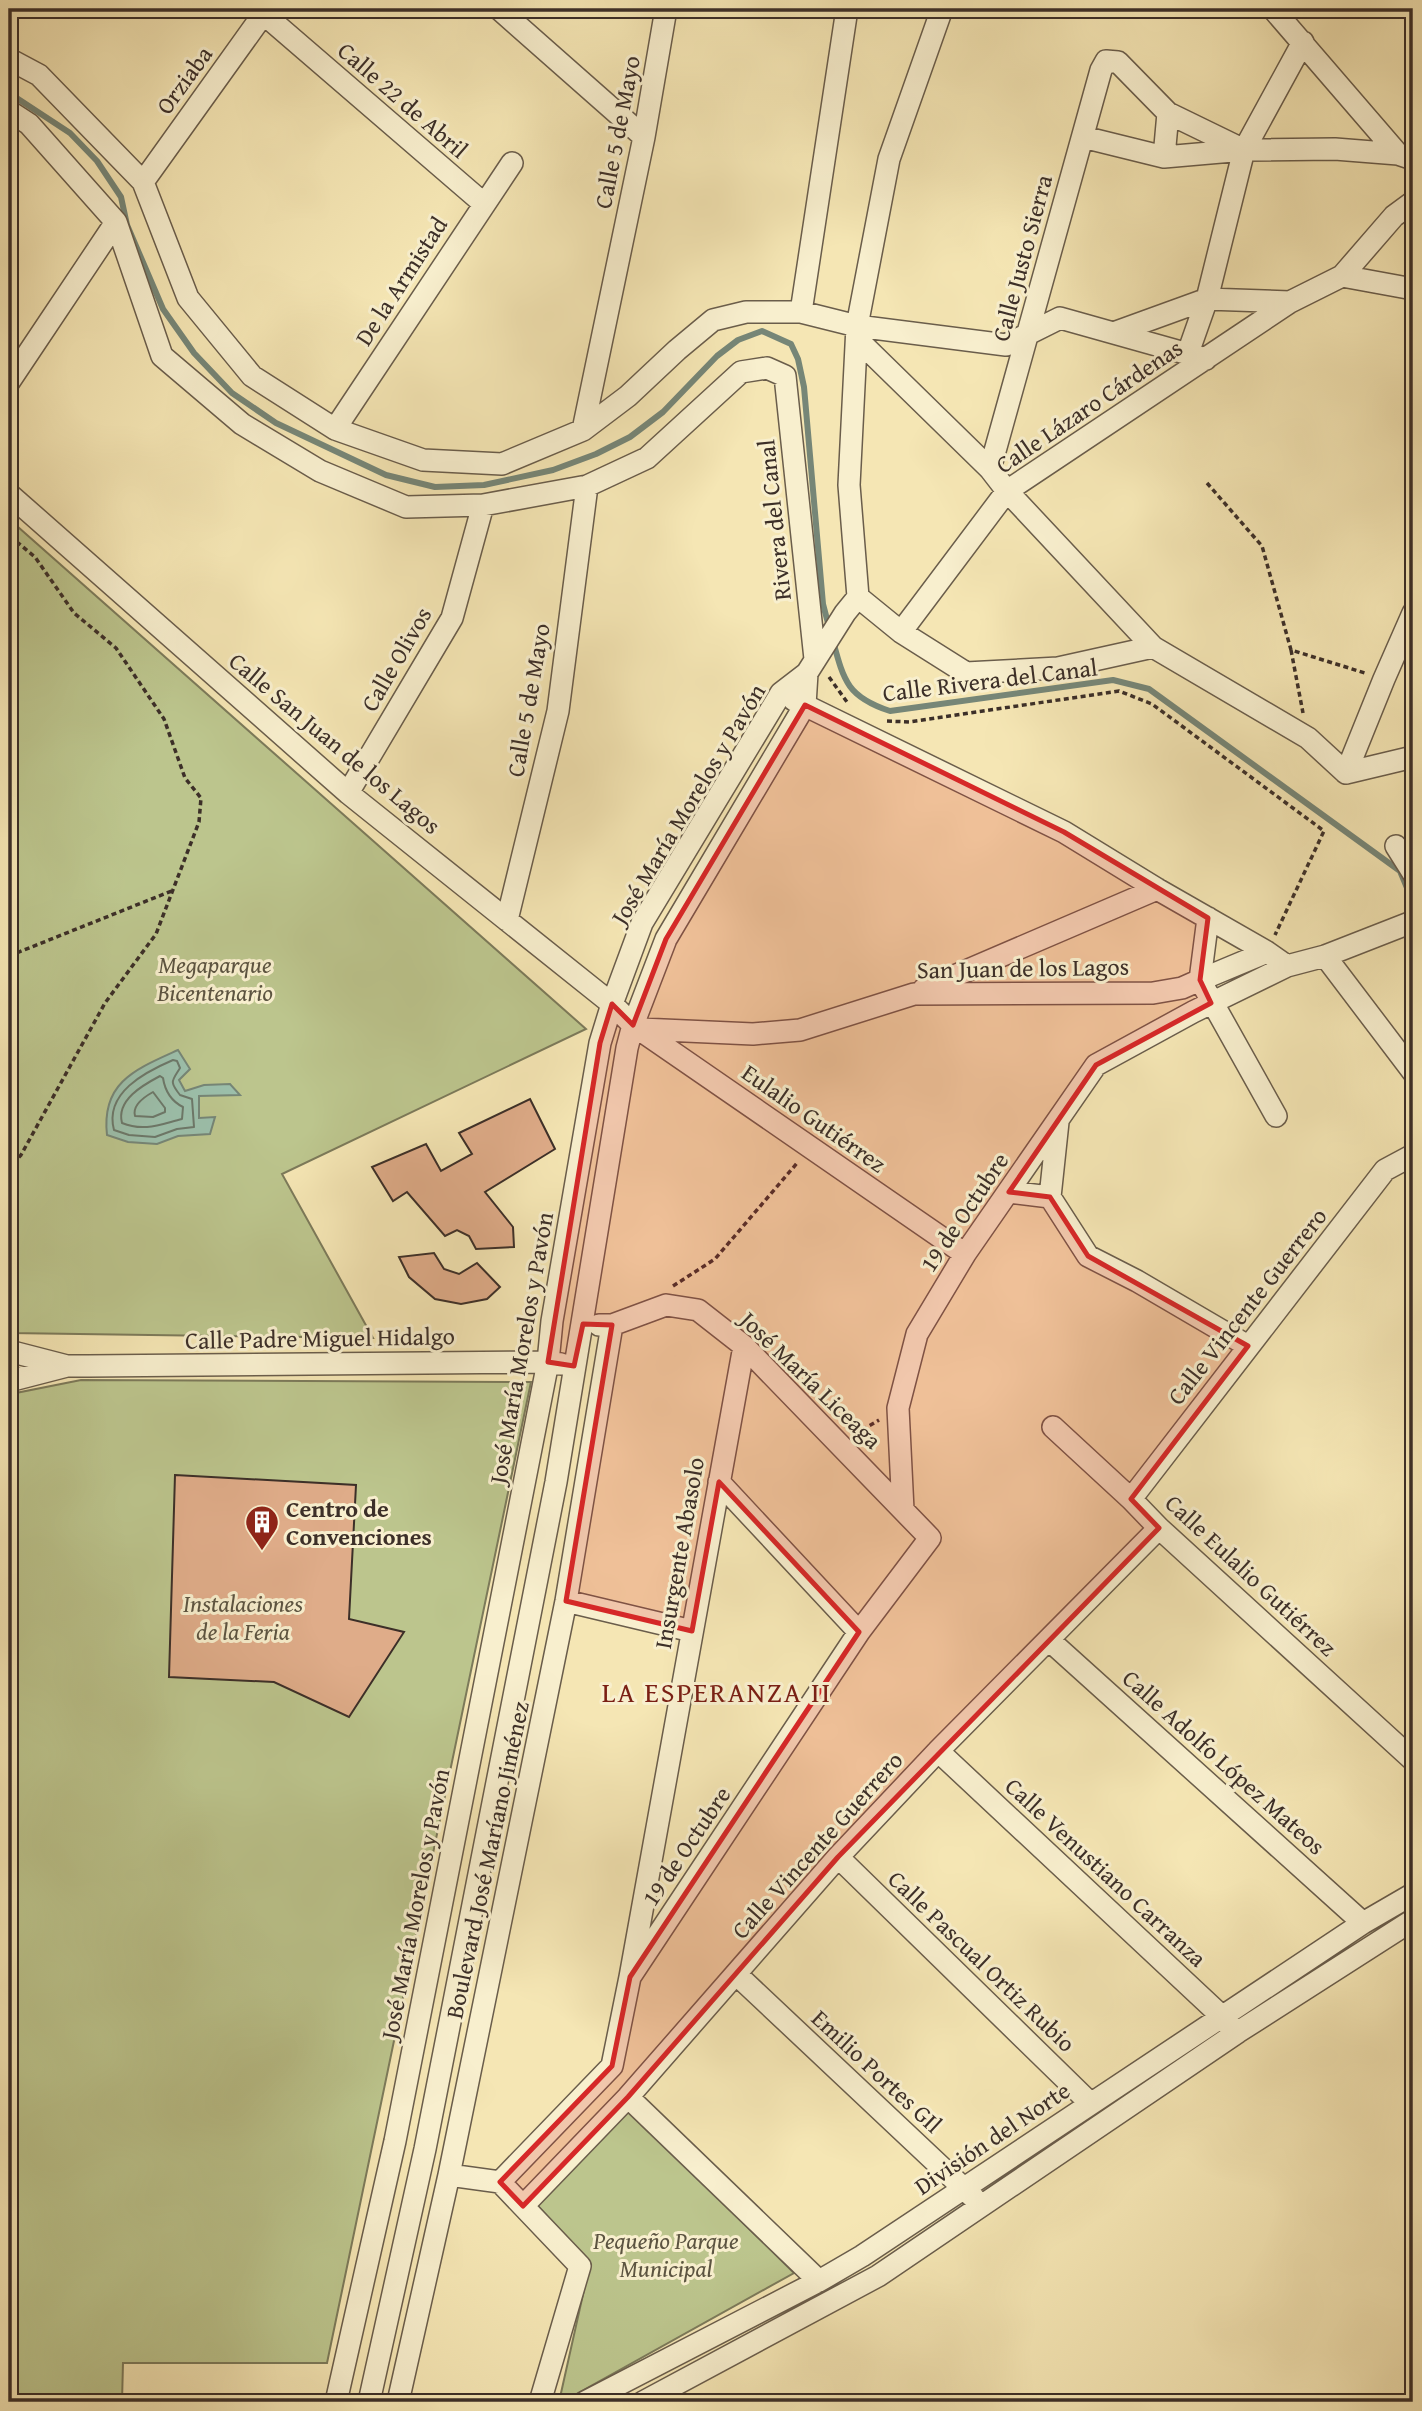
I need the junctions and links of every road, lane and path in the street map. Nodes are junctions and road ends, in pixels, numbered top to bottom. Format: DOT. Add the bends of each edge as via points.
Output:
graph roads {
  1 [pos="499,9"];
  2 [pos="666,9"];
  3 [pos="847,9"];
  4 [pos="941,9"];
  5 [pos="1273,9"];
  6 [pos="263,11"];
  7 [pos="1303,42"];
  8 [pos="9,58"];
  9 [pos="9,111"];
  10 [pos="1168,113"];
  11 [pos="644,137"];
  12 [pos="1083,137"];
  13 [pos="1244,150"];
  14 [pos="1406,156"];
  15 [pos="1164,157"];
  16 [pos="512,163"];
  17 [pos="143,182"];
  18 [pos="1413,202"];
  19 [pos="483,203"];
  20 [pos="116,222"];
  21 [pos="1342,276"];
  22 [pos="1413,289"];
  23 [pos="1207,299"];
  24 [pos="1290,302"];
  25 [pos="801,312"];
  26 [pos="1116,332"];
  27 [pos="857,333"];
  28 [pos="1029,333"];
  29 [pos="1197,356"];
  30 [pos="9,382"];
  31 [pos="335,429"];
  32 [pos="583,429"];
  33 [pos="990,469"];
  34 [pos="1207,483"];
  35 [pos="587,486"];
  36 [pos="1007,491"];
  37 [pos="9,494"];
  38 [pos="483,505"];
  39 [pos="9,538"];
  40 [pos="852,605"];
  41 [pos="1413,613"];
  42 [pos="901,632"];
  43 [pos="1153,647"];
  44 [pos="1291,650"];
  45 [pos="813,663"];
  46 [pos="1384,679"];
  47 [pos="781,693"];
  48 [pos="805,705"];
  49 [pos="855,708"];
  50 [pos="883,721"];
  51 [pos="1308,738"];
  52 [pos="1413,757"];
  53 [pos="1346,773"];
  54 [pos="348,793"];
  55 [pos="1396,846"];
  56 [pos="1413,873"];
  57 [pos="1157,889"];
  58 [pos="174,890"];
  59 [pos="1208,918"];
  60 [pos="507,920"];
  61 [pos="1412,922"];
  62 [pos="1267,952"];
  63 [pos="9,956"];
  64 [pos="1325,956"];
  65 [pos="1287,966"];
  66 [pos="1200,980"];
  67 [pos="914,994"];
  68 [pos="612,1004"];
  69 [pos="1202,1007"];
  70 [pos="637,1027"];
  71 [pos="1413,1072"];
  72 [pos="1276,1116"];
  73 [pos="1058,1120"];
  74 [pos="811,1147"];
  75 [pos="1413,1155"];
  76 [pos="9,1168"];
  77 [pos="1009,1192"];
  78 [pos="1050,1197"];
  79 [pos="965,1254"];
  80 [pos="669,1288"];
  81 [pos="552,1321"];
  82 [pos="583,1324"];
  83 [pos="612,1325"];
  84 [pos="744,1346"];
  85 [pos="1248,1346"];
  86 [pos="15,1352"];
  87 [pos="548,1362"];
  88 [pos="66,1366"];
  89 [pos="575,1366"];
  90 [pos="10,1383"];
  91 [pos="898,1408"];
  92 [pos="1053,1427"];
  93 [pos="839,1443"];
  94 [pos="719,1482"];
  95 [pos="1131,1499"];
  96 [pos="903,1510"];
  97 [pos="1159,1528"];
  98 [pos="930,1538"];
  99 [pos="566,1601"];
  100 [pos="692,1631"];
  101 [pos="859,1632"];
  102 [pos="1049,1640"];
  103 [pos="938,1751"];
  104 [pos="1413,1760"];
  105 [pos="838,1857"];
  106 [pos="1413,1894"];
  107 [pos="1413,1920"];
  108 [pos="1363,1923"];
  109 [pos="736,1974"];
  110 [pos="630,1977"];
  111 [pos="1230,2024"];
  112 [pos="628,2097"];
  113 [pos="1090,2103"];
  114 [pos="449,2175"];
  115 [pos="500,2182"];
  116 [pos="964,2189"];
  117 [pos="523,2206"];
  118 [pos="983,2206"];
  119 [pos="819,2281"];
  120 [pos="336,2402"];
  121 [pos="369,2402"];
  122 [pos="398,2402"];
  123 [pos="540,2402"];
  124 [pos="586,2402"];
  125 [pos="643,2402"];
  1 -- 11 [label="street"];
  2 -- 11 [label="street, Calle 5 de Mayo"];
  3 -- 25 [label="street"];
  4 -- 27 [label="street" via="889,159"];
  5 -- 7 [label="street"];
  6 -- 17 [label="street, Orziaba"];
  6 -- 19 [label="street, Calle 22 de Abril"];
  7 -- 13 [label="street"];
  7 -- 14 [label="street"];
  8 -- 17 [label="street" via="39,75"];
  9 -- 20 [label="street" via="29,124"];
  10 -- 12 [label="street, Calle Justo Sierra" via="1118,62 1106,61"];
  10 -- 13 [label="street"];
  10 -- 15 [label="street"];
  11 -- 32 [label="street, Calle 5 de Mayo"];
  12 -- 15 [label="street"];
  12 -- 28 [label="street, Calle Justo Sierra"];
  13 -- 14 [label="street" via="1335,149"];
  13 -- 15 [label="street"];
  13 -- 23 [label="street"];
  16 -- 19 [label="street, De la Armistad"];
  17 -- 31 [label="street" via="188,298 252,376"];
  18 -- 21 [label="street, Calle Lázaro Cárdenas" via="1394,216"];
  19 -- 31 [label="street, De la Armistad"];
  20 -- 30 [label="street"];
  20 -- 38 [label="street" via="162,356 242,424 320,471 406,507"];
  21 -- 22 [label="street"];
  21 -- 24 [label="street, Calle Lázaro Cárdenas"];
  23 -- 24 [label="street"];
  23 -- 26 [label="street"];
  23 -- 29 [label="street"];
  24 -- 29 [label="street, Calle Lázaro Cárdenas"];
  25 -- 27 [label="street"];
  25 -- 32 [label="street" via="746,312 713,320 628,397"];
  26 -- 28 [label="street, Calle Lázaro Cárdenas" via="1060,318"];
  26 -- 29 [label="street, Calle Lázaro Cárdenas"];
  27 -- 28 [label="street, Calle Lázaro Cárdenas" via="1006,345"];
  27 -- 33 [label="street"];
  27 -- 40 [label="street" via="849,485"];
  28 -- 33 [label="street, Calle Justo Sierra"];
  29 -- 36 [label="street, Calle Lázaro Cárdenas"];
  31 -- 32 [label="street" via="423,460 502,464"];
  33 -- 36 [label="street"];
  34 -- 44 [label="path" via="1262,546"];
  35 -- 38 [label="street"];
  35 -- 45 [label="street, Rivera del Canal" via="647,458 741,372 767,368 785,376"];
  35 -- 60 [label="street, Calle 5 de Mayo" via="558,711"];
  36 -- 42 [label="street, Calle Lázaro Cárdenas"];
  36 -- 43 [label="street"];
  37 -- 54 [label="street, Calle San Juan de los Lagos"];
  38 -- 54 [label="street, Calle Olivos" via="452,618"];
  39 -- 58 [label="path" via="35,557 74,613 116,648 164,719 185,778 201,798 199,822"];
  40 -- 42 [label="street, Calle Rivera del Canal"];
  40 -- 45 [label="street"];
  41 -- 46 [label="street"];
  42 -- 43 [label="street, Calle Rivera del Canal" via="966,673 1058,668"];
  43 -- 51 [label="street"];
  44 -- 46 [label="path"];
  44 -- 51 [label="path"];
  45 -- 47 [label="street, José María Morelos y Pavón"];
  45 -- 48 [label="street, José María Morelos y Pavón"];
  45 -- 49 [label="path, Calle Rivera del Canal"];
  46 -- 53 [label="street"];
  47 -- 48 [label="street"];
  47 -- 68 [label="street, José María Morelos y Pavón" via="642,923"];
  48 -- 57 [label="street" via="1064,832"];
  48 -- 70 [label="street, José María Morelos y Pavón" via="666,939"];
  50 -- 62 [label="path, Calle Rivera del Canal" via="909,722 1119,691 1152,704 1324,831"];
  51 -- 53 [label="street"];
  52 -- 53 [label="street"];
  54 -- 60 [label="street, Calle San Juan de los Lagos"];
  55 -- 56 [label="street"];
  57 -- 59 [label="street"];
  57 -- 67 [label="street"];
  58 -- 63 [label="path"];
  58 -- 76 [label="path" via="156,934 105,1003"];
  59 -- 62 [label="street"];
  59 -- 66 [label="street"];
  60 -- 68 [label="street, Calle San Juan de los Lagos"];
  61 -- 64 [label="street, 19 de Octubre"];
  62 -- 65 [label="street"];
  62 -- 66 [label="street, San Juan de los Lagos"];
  64 -- 65 [label="street, 19 de Octubre"];
  64 -- 71 [label="street"];
  65 -- 69 [label="street, 19 de Octubre"];
  66 -- 67 [label="street, San Juan de los Lagos" via="1153,993"];
  66 -- 69 [label="street"];
  67 -- 70 [label="street, San Juan de los Lagos" via="800,1030 753,1034"];
  68 -- 70 [label="street, Calle San Juan de los Lagos"];
  68 -- 81 [label="street, José María Morelos y Pavón" via="600,1043"];
  69 -- 72 [label="street"];
  69 -- 73 [label="street, 19 de Octubre" via="1096,1065"];
  70 -- 74 [label="street, Eulalio Gutiérrez"];
  70 -- 82 [label="street, José María Morelos y Pavón" via="627,1048"];
  73 -- 77 [label="street, 19 de Octubre"];
  73 -- 78 [label="street"];
  74 -- 79 [label="street, Eulalio Gutiérrez"];
  74 -- 80 [label="path" via="715,1259"];
  75 -- 85 [label="street, Calle Vincente Guerrero" via="1385,1170"];
  77 -- 78 [label="street"];
  77 -- 79 [label="street, 19 de Octubre"];
  78 -- 85 [label="street" via="1088,1256"];
  79 -- 91 [label="street, 19 de Octubre" via="917,1334"];
  81 -- 82 [label="street, José María Liceaga"];
  81 -- 87 [label="street, José María Morelos y Pavón"];
  82 -- 83 [label="street, José María Liceaga"];
  82 -- 89 [label="street, José María Morelos y Pavón"];
  83 -- 84 [label="street, José María Liceaga" via="666,1305 698,1310"];
  83 -- 99 [label="street, Boulevard José Maríano Jiménez"];
  84 -- 93 [label="street, José María Liceaga"];
  84 -- 94 [label="street, Insurgente Abasolo"];
  85 -- 95 [label="street, Calle Vincente Guerrero"];
  86 -- 88 [label="street, Calle Padre Miguel Hidalgo"];
  86 -- 90 [label="street"];
  87 -- 88 [label="street, Calle Padre Miguel Hidalgo"];
  87 -- 89 [label="street, Calle Padre Miguel Hidalgo"];
  87 -- 120 [label="street, José María Morelos y Pavón" via="397,2128"];
  88 -- 90 [label="street, Calle Padre Miguel Hidalgo"];
  89 -- 121 [label="street, José María Morelos y Pavón" via="431,2121"];
  91 -- 93 [label="path"];
  91 -- 96 [label="street, 19 de Octubre"];
  92 -- 95 [label="street, Calle Eulalio Gutiérrez"];
  93 -- 96 [label="street, José María Liceaga"];
  94 -- 100 [label="street, Insurgente Abasolo"];
  94 -- 101 [label="street"];
  95 -- 97 [label="street, Calle Eulalio Gutiérrez"];
  96 -- 98 [label="street, José María Liceaga"];
  97 -- 102 [label="street, Calle Vincente Guerrero"];
  97 -- 104 [label="street, Calle Eulalio Gutiérrez"];
  98 -- 101 [label="street, 19 de Octubre"];
  99 -- 100 [label="street"];
  99 -- 114 [label="street, Boulevard José Maríano Jiménez"];
  100 -- 110 [label="street, Insurgente Abasolo"];
  101 -- 110 [label="street, 19 de Octubre"];
  102 -- 103 [label="street, Calle Vincente Guerrero"];
  102 -- 108 [label="street, Calle Adolfo López Mateos"];
  103 -- 105 [label="street, Calle Vincente Guerrero"];
  103 -- 111 [label="street, Calle Venustiano Carranza"];
  105 -- 109 [label="street, Calle Vincente Guerrero"];
  105 -- 113 [label="street, Calle Pascual Ortiz Rubio"];
  106 -- 108 [label="street, División del Norte"];
  107 -- 111 [label="street, División del Norte"];
  108 -- 111 [label="street, División del Norte"];
  109 -- 112 [label="street, Calle Vincente Guerrero"];
  109 -- 116 [label="street, Emilio Portes GIl"];
  110 -- 115 [label="street, 19 de Octubre" via="612,2066"];
  111 -- 113 [label="street, División del Norte"];
  111 -- 118 [label="street, División del Norte"];
  112 -- 117 [label="street, Calle Vincente Guerrero"];
  112 -- 119 [label="street"];
  113 -- 116 [label="street, División del Norte"];
  114 -- 115 [label="street"];
  114 -- 122 [label="street, Boulevard José Maríano Jiménez"];
  115 -- 117 [label="street"];
  116 -- 118 [label="street, Emilio Portes GIl"];
  116 -- 119 [label="street, División del Norte"];
  117 -- 123 [label="street" via="580,2266"];
  118 -- 125 [label="street, División del Norte" via="878,2276"];
  119 -- 124 [label="street, División del Norte"];
}
